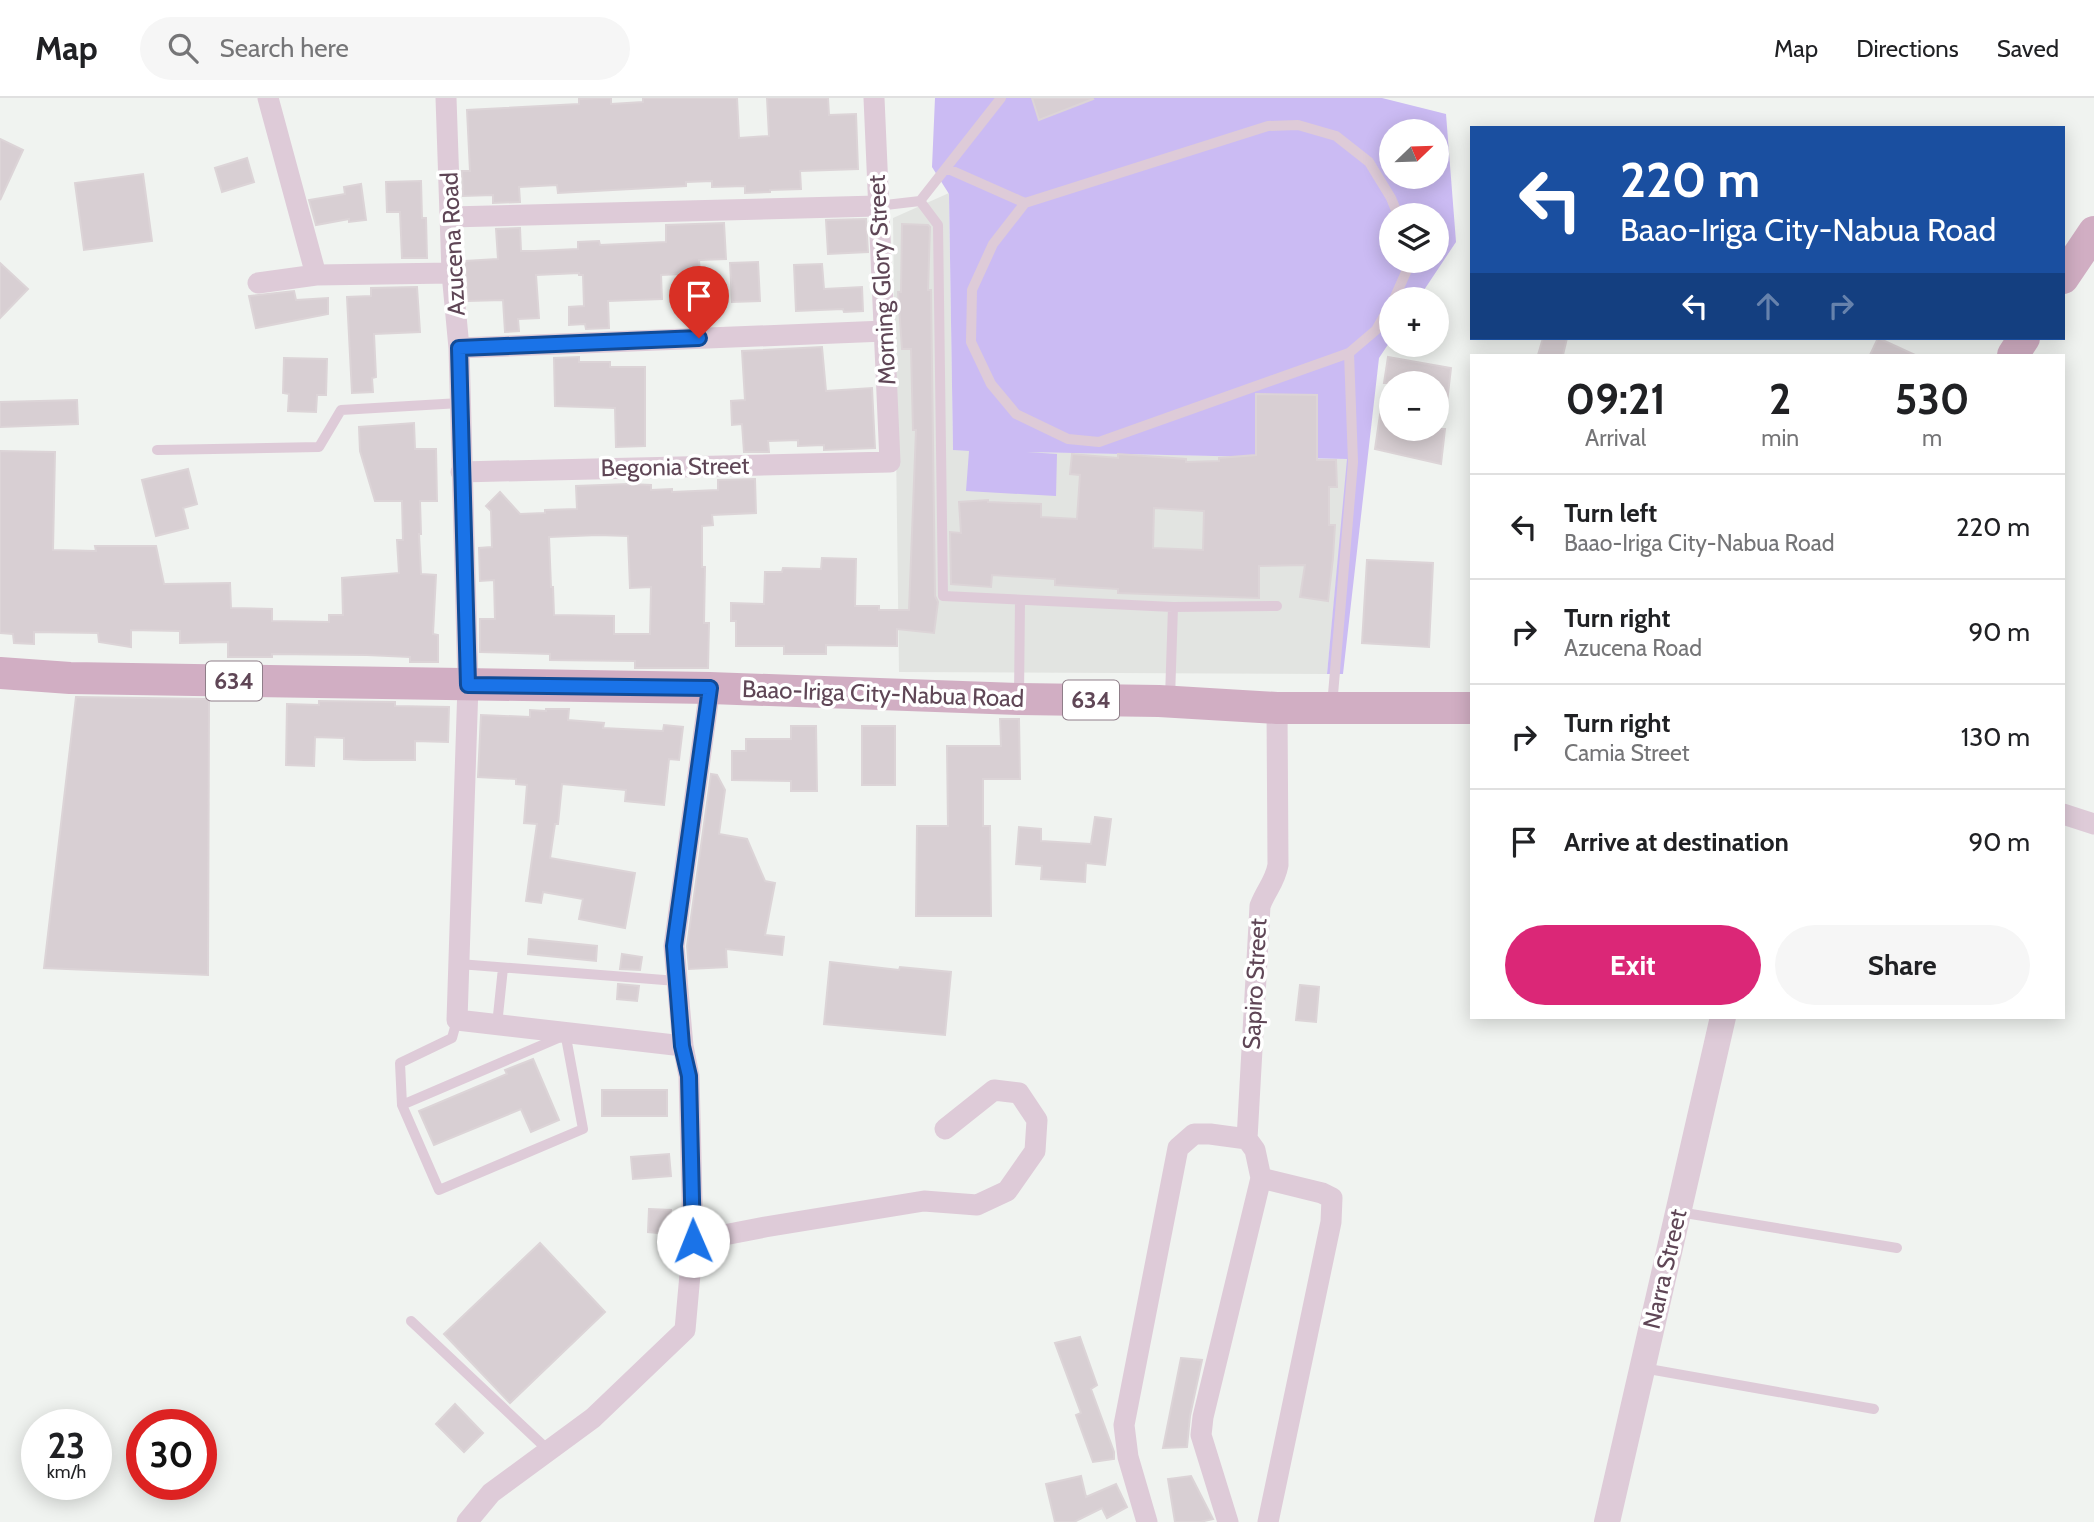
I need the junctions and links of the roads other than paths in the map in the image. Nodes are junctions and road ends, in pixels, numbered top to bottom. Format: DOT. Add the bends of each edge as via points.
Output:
graph roads {
  1 [pos="268,98"];
  2 [pos="446,98"];
  3 [pos="874,98"];
  4 [pos="1001,98"];
  5 [pos="946,168"];
  6 [pos="920,201"];
  7 [pos="1025,203"];
  8 [pos="1393,203"];
  9 [pos="877,206"];
  10 [pos="450,217"];
  11 [pos="2094,232"];
  12 [pos="452,273"];
  13 [pos="316,275"];
  14 [pos="2065,275"];
  15 [pos="258,283"];
  16 [pos="1379,325"];
  17 [pos="885,331"];
  18 [pos="459,348"];
  19 [pos="1349,353"];
  20 [pos="460,403"];
  21 [pos="157,450"];
  22 [pos="890,463"];
  23 [pos="461,472"];
  24 [pos="1020,601"];
  25 [pos="1277,606"];
  26 [pos="1173,607"];
  27 [pos="0,673"];
  28 [pos="468,685"];
  29 [pos="710,688"];
  30 [pos="1019,699"];
  31 [pos="1170,702"];
  32 [pos="1277,708"];
  33 [pos="1332,708"];
  34 [pos="1470,708"];
  35 [pos="2065,815"];
  36 [pos="2094,824"];
  37 [pos="459,964"];
  38 [pos="503,968"];
  39 [pos="677,981"];
  40 [pos="1723,1019"];
  41 [pos="457,1020"];
  42 [pos="497,1025"];
  43 [pos="566,1033"];
  44 [pos="682,1046"];
  45 [pos="402,1105"];
  46 [pos="945,1129"];
  47 [pos="1247,1139"];
  48 [pos="1261,1178"];
  49 [pos="1678,1212"];
  50 [pos="693,1241"];
  51 [pos="1897,1248"];
  52 [pos="411,1321"];
  53 [pos="1643,1368"];
  54 [pos="1874,1409"];
  55 [pos="548,1450"];
  56 [pos="467,1522"];
  57 [pos="1147,1522"];
  58 [pos="1228,1522"];
  59 [pos="1268,1522"];
  60 [pos="1607,1522"];
  1 -- 13 [label="street"];
  2 -- 10 [label="street, Azucena Road"];
  3 -- 9 [label="street, Morning Glory Street"];
  4 -- 5 [label="lane"];
  5 -- 6 [label="lane"];
  5 -- 7 [label="lane"];
  6 -- 9 [label="lane"];
  6 -- 24 [label="lane" via="938,225 943,596"];
  7 -- 8 [label="lane" via="1268,126 1298,125 1336,136 1369,162"];
  7 -- 19 [label="lane" via="993,244 972,290 971,342 991,384 1016,414 1068,439 1099,442"];
  9 -- 10 [label="street"];
  9 -- 17 [label="street, Morning Glory Street"];
  10 -- 12 [label="street, Azucena Road"];
  11 -- 14 [label="main road"];
  12 -- 13 [label="street"];
  12 -- 18 [label="street, Azucena Road"];
  13 -- 15 [label="street"];
  16 -- 19 [label="lane"];
  17 -- 18 [label="street"];
  17 -- 22 [label="street, Morning Glory Street"];
  18 -- 20 [label="street, Azucena Road"];
  19 -- 33 [label="lane" via="1353,462"];
  20 -- 21 [label="lane" via="341,410 319,447"];
  20 -- 23 [label="street, Azucena Road"];
  22 -- 23 [label="street, Begonia Street"];
  23 -- 28 [label="street, Azucena Road"];
  24 -- 26 [label="lane"];
  24 -- 30 [label="lane"];
  25 -- 26 [label="lane"];
  26 -- 31 [label="lane"];
  27 -- 28 [label="main road, Baao-Iriga City-Nabua Road / 634"];
  28 -- 29 [label="main road, Baao-Iriga City-Nabua Road / 634"];
  28 -- 37 [label="street, Azucena Road"];
  29 -- 30 [label="main road, Baao-Iriga City-Nabua Road / 634"];
  29 -- 39 [label="street" via="674,946"];
  30 -- 31 [label="main road, Baao-Iriga City-Nabua Road / 634"];
  31 -- 32 [label="main road, Baao-Iriga City-Nabua Road / 634"];
  32 -- 33 [label="main road, Baao-Iriga City-Nabua Road / 634"];
  32 -- 47 [label="street, Sapiro Street" via="1278,864 1275,881 1260,906"];
  33 -- 34 [label="main road, Baao-Iriga City-Nabua Road / 634"];
  35 -- 36 [label="street"];
  37 -- 38 [label="lane"];
  37 -- 41 [label="street, Azucena Road"];
  38 -- 39 [label="lane"];
  38 -- 42 [label="lane"];
  39 -- 44 [label="street"];
  40 -- 49 [label="street, Narra Street"];
  41 -- 42 [label="street"];
  41 -- 45 [label="lane" via="452,1038 400,1063"];
  42 -- 43 [label="street"];
  43 -- 44 [label="street"];
  43 -- 45 [label="lane"];
  43 -- 45 [label="lane" via="583,1129 439,1190"];
  44 -- 50 [label="street" via="689,1076"];
  46 -- 50 [label="street" via="994,1090 1019,1093 1037,1120 1035,1151 1007,1191 976,1205 924,1201"];
  47 -- 48 [label="street" via="1255,1150"];
  47 -- 57 [label="street" via="1194,1134 1178,1148 1124,1425"];
  48 -- 58 [label="street" via="1201,1435"];
  48 -- 59 [label="street" via="1332,1198 1331,1222"];
  49 -- 51 [label="lane"];
  49 -- 53 [label="street, Narra Street"];
  50 -- 55 [label="street" via="685,1330 593,1418"];
  52 -- 55 [label="lane"];
  53 -- 54 [label="lane"];
  53 -- 60 [label="street, Narra Street"];
  55 -- 56 [label="street" via="491,1493"];
}
